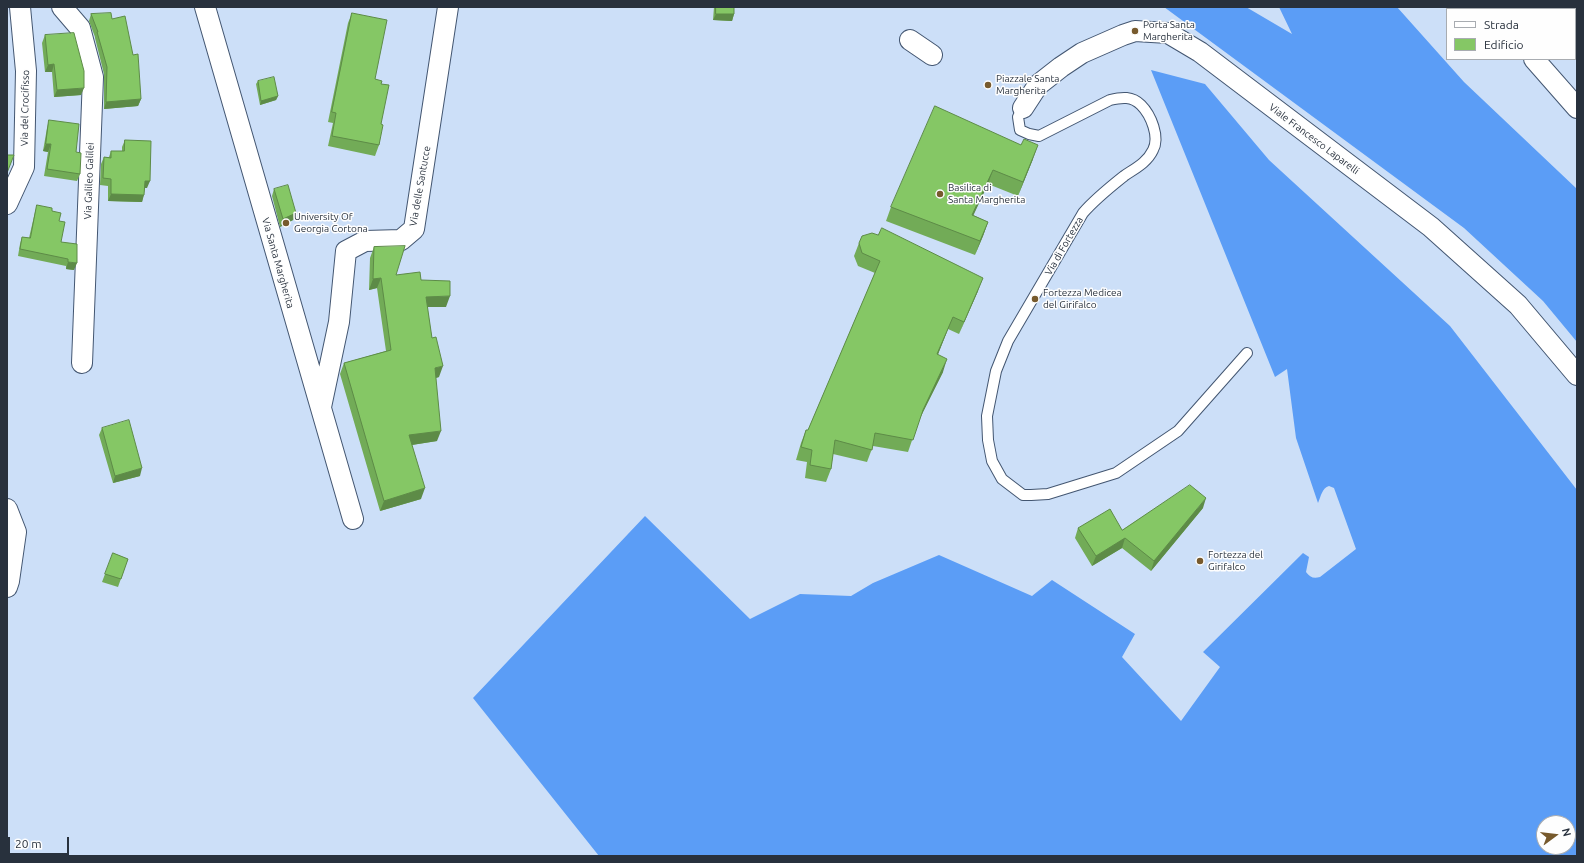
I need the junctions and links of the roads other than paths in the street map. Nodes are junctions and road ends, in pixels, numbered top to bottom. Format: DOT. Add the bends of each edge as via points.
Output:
graph roads {
  1 [pos="20,7"];
  2 [pos="62,7"];
  3 [pos="205,7"];
  4 [pos="448,7"];
  5 [pos="910,40"];
  6 [pos="932,55"];
  7 [pos="1535,60"];
  8 [pos="1022,108"];
  9 [pos="1577,108"];
  10 [pos="7,204"];
  11 [pos="1247,353"];
  12 [pos="82,363"];
  13 [pos="1577,375"];
  14 [pos="321,409"];
  15 [pos="7,510"];
  16 [pos="353,518"];
  17 [pos="7,587"];
  1 -- 10 [label="street, Via del Crocifisso" via="26,71 24,167"];
  2 -- 12 [label="street, Via Galileo Galilei" via="80,28 93,77"];
  3 -- 14 [label="street, Via Santa Margherita"];
  4 -- 14 [label="street, Via delle Santucce" via="414,229 401,240 364,241 346,251 339,322"];
  5 -- 6 [label="street"];
  7 -- 9 [label="street"];
  8 -- 11 [label="lane, Via di Fortezza" via="1018,117 1020,130 1039,136 1110,100 1120,97 1131,98 1141,105 1150,118 1155,143 1147,159 1100,195 1083,213 1008,341 996,371 987,416 992,461 1002,479 1022,494 1031,495 1048,494 1116,473 1178,431"];
  8 -- 13 [label="street, Viale Francesco Laparelli" via="1038,85 1082,53 1135,31 1168,33 1200,52 1431,227 1518,305"];
  14 -- 16 [label="street, Via Santa Margherita"];
  15 -- 17 [label="street" via="16,532"];
}
